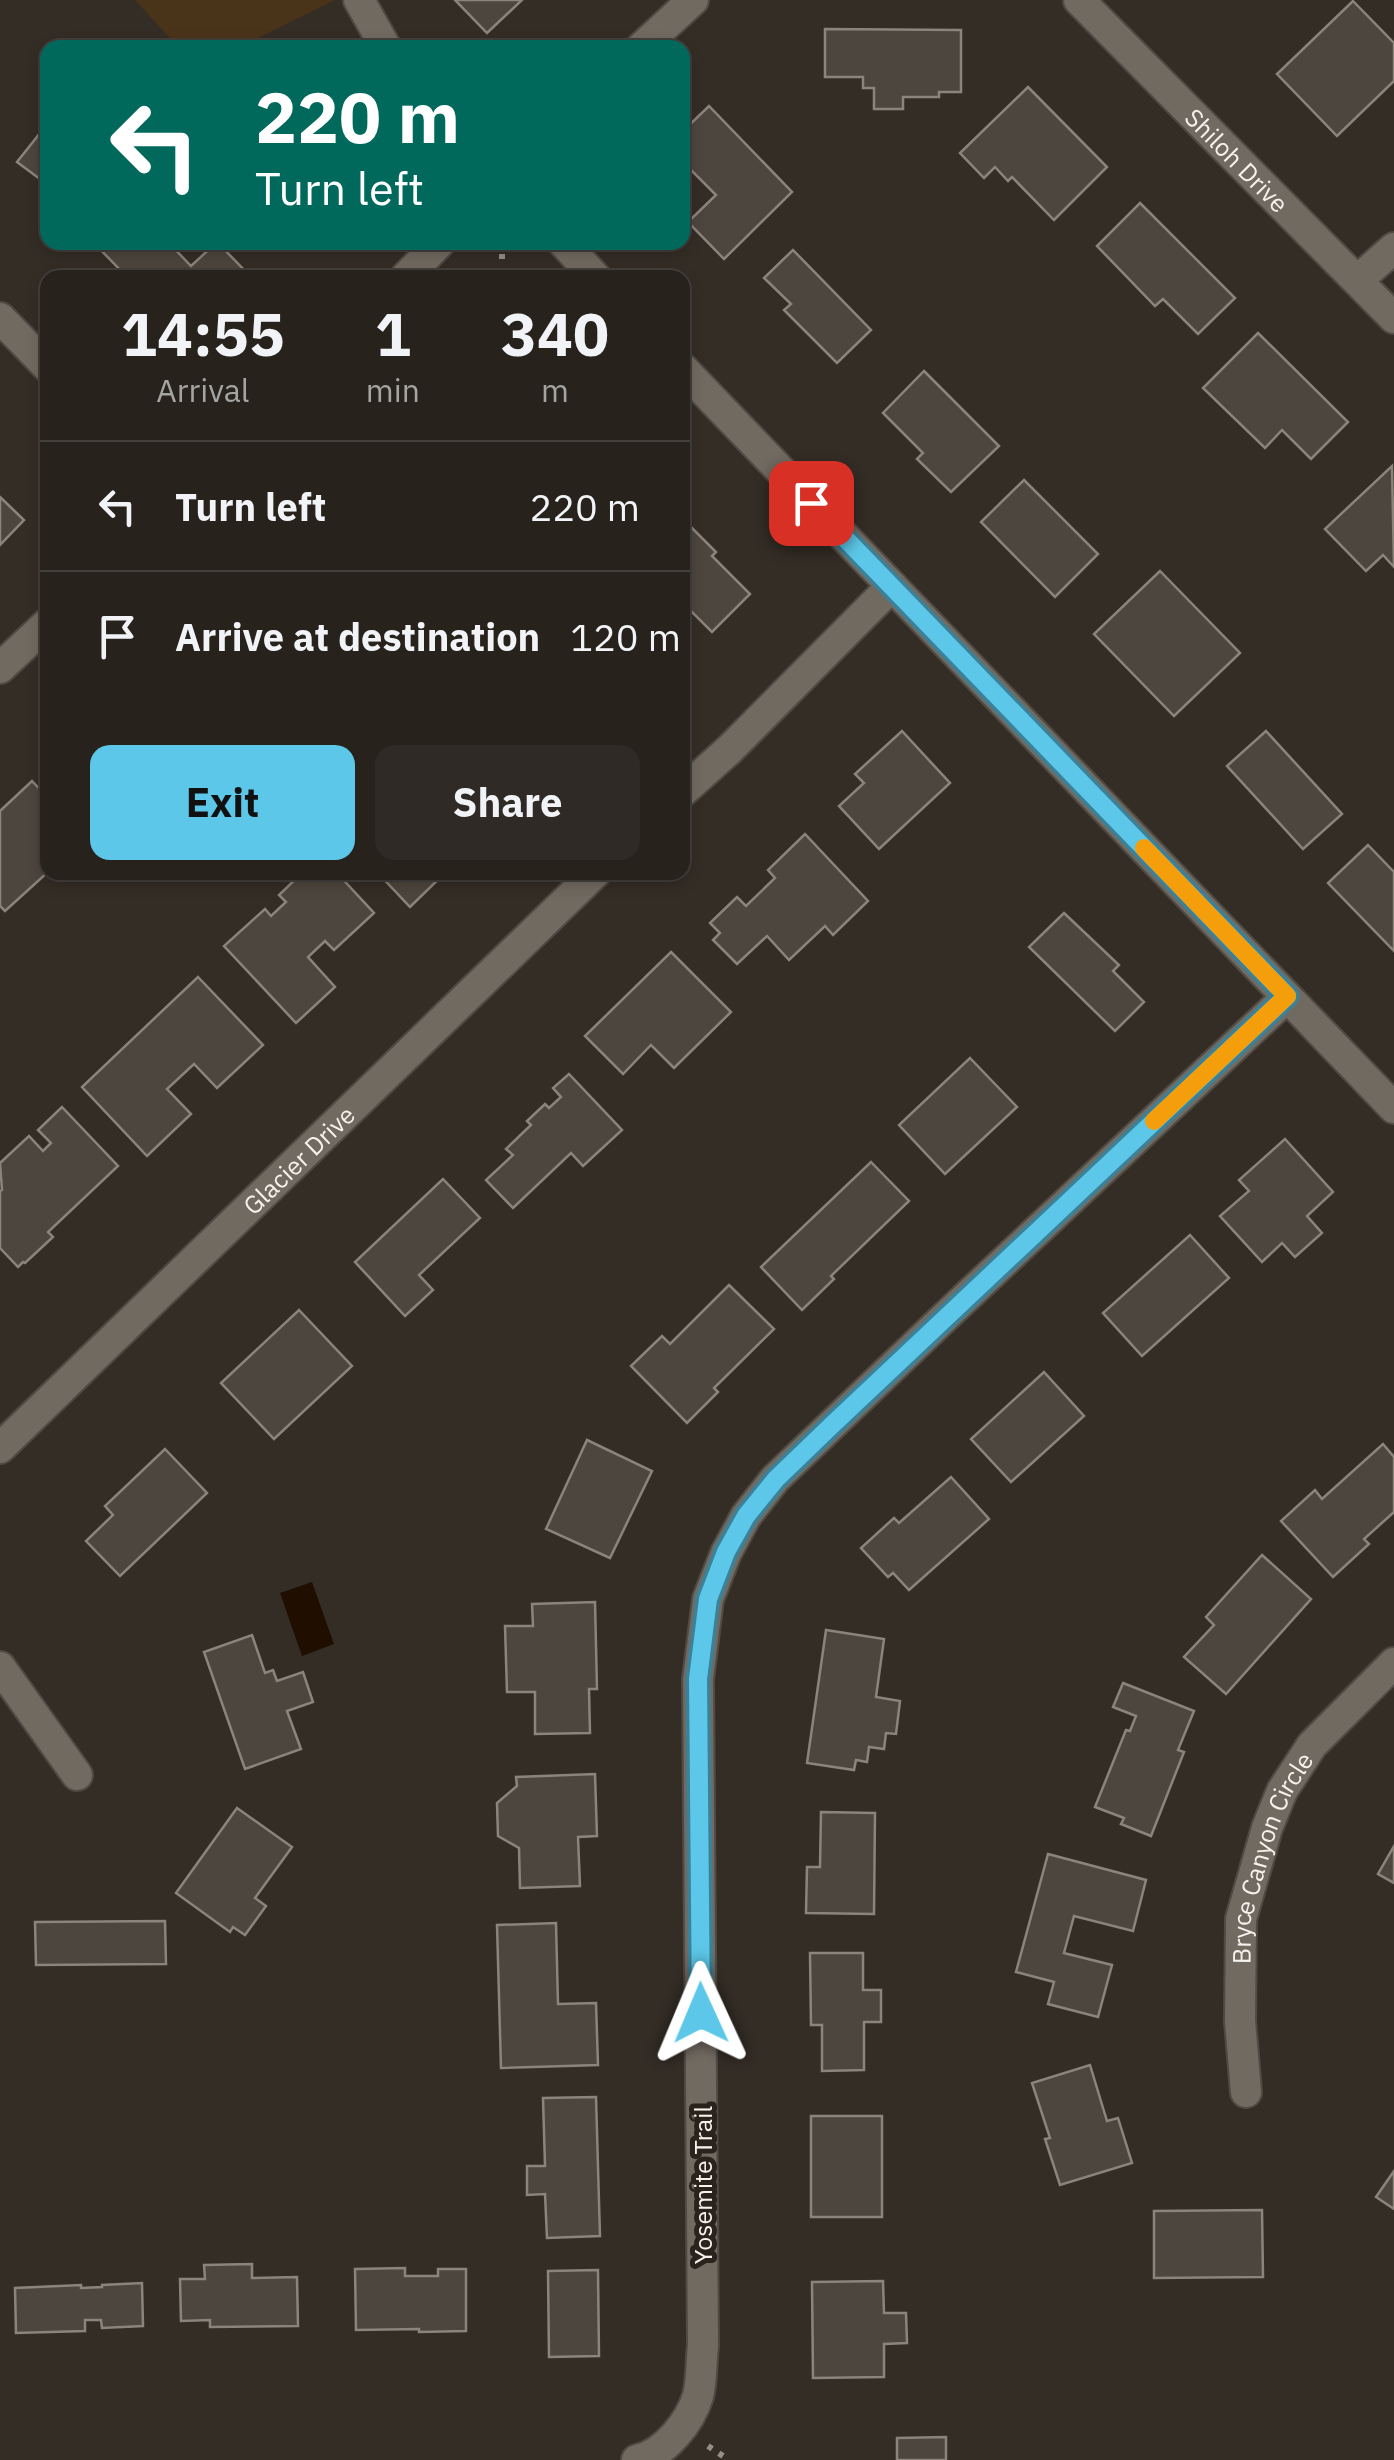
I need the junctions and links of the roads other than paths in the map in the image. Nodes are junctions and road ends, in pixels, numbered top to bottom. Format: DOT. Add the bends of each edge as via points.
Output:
graph roads {
  1 [pos="359,0"];
  2 [pos="693,0"];
  3 [pos="1078,0"];
  4 [pos="382,40"];
  5 [pos="649,40"];
  6 [pos="1394,248"];
  7 [pos="432,250"];
  8 [pos="571,250"];
  9 [pos="413,270"];
  10 [pos="589,270"];
  11 [pos="1358,280"];
  12 [pos="0,318"];
  13 [pos="1394,318"];
  14 [pos="40,359"];
  15 [pos="690,376"];
  16 [pos="892,586"];
  17 [pos="40,630"];
  18 [pos="0,668"];
  19 [pos="690,785"];
  20 [pos="588,880"];
  21 [pos="1287,996"];
  22 [pos="1394,1108"];
  23 [pos="0,1448"];
  24 [pos="1394,1663"];
  25 [pos="0,1667"];
  26 [pos="78,1775"];
  27 [pos="1246,2092"];
  28 [pos="637,2460"];
  1 -- 4 [label="street"];
  2 -- 5 [label="street"];
  3 -- 11 [label="street, Shiloh Drive"];
  6 -- 11 [label="street"];
  7 -- 9 [label="street"];
  8 -- 10 [label="street"];
  11 -- 13 [label="street, Shiloh Drive"];
  12 -- 14 [label="street"];
  15 -- 16 [label="street"];
  16 -- 19 [label="street"];
  16 -- 21 [label="street"];
  17 -- 18 [label="street"];
  20 -- 23 [label="street, Glacier Drive"];
  21 -- 22 [label="street"];
  21 -- 28 [label="street, Yosemite Trail" via="776,1479 726,1552 708,1599 698,1679 699,2394 668,2442"];
  24 -- 27 [label="street, Bryce Canyon Circle" via="1312,1745 1267,1828 1242,1919"];
  25 -- 26 [label="street"];
}
